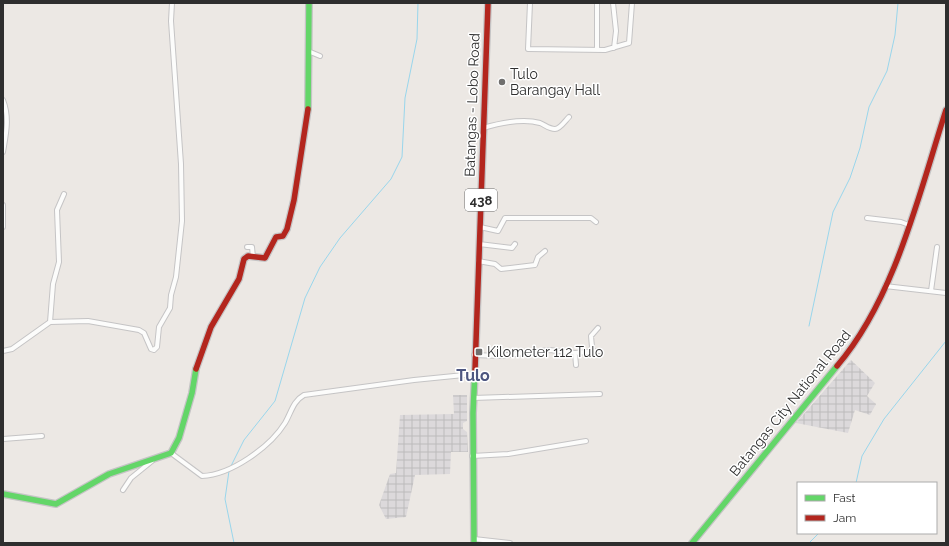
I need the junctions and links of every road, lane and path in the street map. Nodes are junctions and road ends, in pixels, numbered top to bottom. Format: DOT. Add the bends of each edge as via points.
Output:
graph roads {
  1 [pos="172,3"];
  2 [pos="309,3"];
  3 [pos="488,3"];
  4 [pos="530,3"];
  5 [pos="597,3"];
  6 [pos="613,3"];
  7 [pos="632,3"];
  8 [pos="614,48"];
  9 [pos="596,50"];
  10 [pos="308,51"];
  11 [pos="320,56"];
  12 [pos="3,100"];
  13 [pos="946,110"];
  14 [pos="569,117"];
  15 [pos="944,127"];
  16 [pos="483,128"];
  17 [pos="5,132"];
  18 [pos="3,152"];
  19 [pos="64,194"];
  20 [pos="3,205"];
  21 [pos="867,218"];
  22 [pos="596,222"];
  23 [pos="908,225"];
  24 [pos="3,227"];
  25 [pos="480,227"];
  26 [pos="479,244"];
  27 [pos="515,244"];
  28 [pos="247,247"];
  29 [pos="936,247"];
  30 [pos="545,251"];
  31 [pos="253,257"];
  32 [pos="478,261"];
  33 [pos="885,286"];
  34 [pos="931,291"];
  35 [pos="946,293"];
  36 [pos="50,322"];
  37 [pos="598,328"];
  38 [pos="3,351"];
  39 [pos="600,351"];
  40 [pos="575,353"];
  41 [pos="590,353"];
  42 [pos="474,355"];
  43 [pos="576,365"];
  44 [pos="474,374"];
  45 [pos="600,394"];
  46 [pos="473,398"];
  47 [pos="42,436"];
  48 [pos="3,439"];
  49 [pos="586,441"];
  50 [pos="171,453"];
  51 [pos="472,456"];
  52 [pos="154,460"];
  53 [pos="123,490"];
  54 [pos="3,494"];
  55 [pos="474,541"];
  56 [pos="510,543"];
  57 [pos="692,543"];
  1 -- 36 [label="street" via="182,221 178,267 170,308 159,327 157,347 151,349 144,333 139,330 88,322"];
  2 -- 10 [label="street"];
  3 -- 16 [label="street, Batangas - Lobo Road / 438"];
  4 -- 9 [label="street" via="528,49"];
  5 -- 9 [label="street"];
  6 -- 8 [label="street" via="616,35"];
  7 -- 8 [label="street" via="630,40"];
  8 -- 9 [label="street"];
  10 -- 11 [label="street"];
  10 -- 31 [label="street" via="308,115 287,229 283,236 276,237 265,258"];
  12 -- 17 [label="street" via="6,109"];
  13 -- 15 [label="street, Batangas City National Road"];
  14 -- 16 [label="street" via="555,129 528,122"];
  15 -- 23 [label="street, Batangas City National Road"];
  16 -- 25 [label="street, Batangas - Lobo Road / 438"];
  17 -- 18 [label="street"];
  19 -- 36 [label="street" via="57,210 59,262 53,284"];
  20 -- 24 [label="street"];
  21 -- 23 [label="street" via="897,221"];
  22 -- 25 [label="street" via="591,218 505,218 498,231"];
  23 -- 33 [label="street, Batangas City National Road"];
  25 -- 26 [label="street, Batangas - Lobo Road / 438"];
  26 -- 27 [label="street" via="512,248"];
  26 -- 32 [label="street, Batangas - Lobo Road / 438"];
  28 -- 31 [label="street" via="252,247"];
  29 -- 34 [label="street"];
  30 -- 32 [label="street" via="538,257 535,265 501,269 495,264"];
  31 -- 50 [label="street" via="248,256 244,259 239,279 211,327 194,376 179,438"];
  32 -- 42 [label="street, Batangas - Lobo Road / 438"];
  33 -- 34 [label="street"];
  33 -- 57 [label="street, Batangas City National Road" via="872,316 847,354"];
  34 -- 35 [label="street"];
  36 -- 38 [label="street" via="12,349"];
  37 -- 41 [label="street" via="591,335"];
  39 -- 41 [label="street"];
  40 -- 41 [label="street"];
  40 -- 42 [label="street" via="550,350 500,356"];
  40 -- 43 [label="street"];
  42 -- 44 [label="street, Batangas - Lobo Road / 438"];
  44 -- 46 [label="street, Batangas - Lobo Road / 438"];
  44 -- 50 [label="street" via="304,395 291,409 285,423 258,453 220,474 202,476"];
  45 -- 46 [label="street"];
  46 -- 51 [label="street, Batangas - Lobo Road / 438"];
  47 -- 48 [label="street"];
  49 -- 51 [label="street" via="508,454"];
  50 -- 52 [label="street"];
  51 -- 55 [label="street, Batangas - Lobo Road / 438"];
  52 -- 53 [label="street" via="131,478"];
  52 -- 54 [label="street" via="109,474 56,504"];
  55 -- 56 [label="street"];
}
